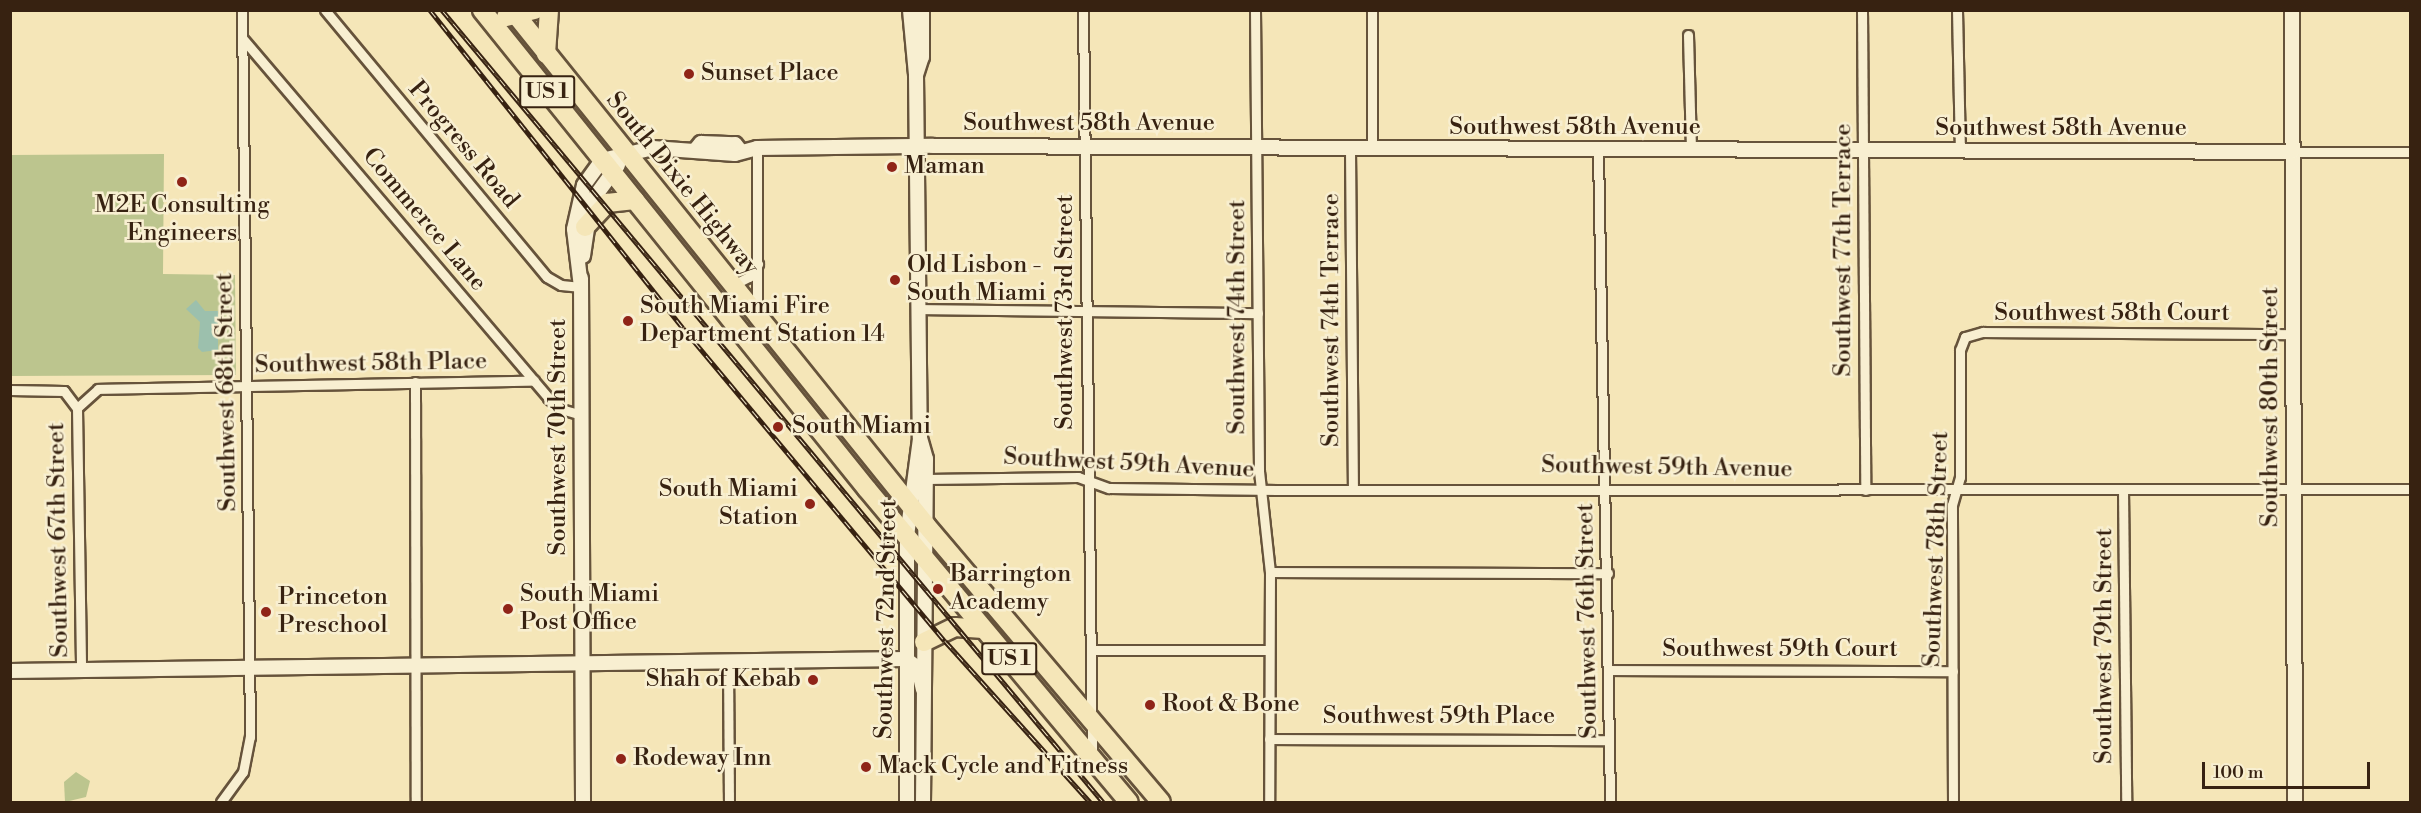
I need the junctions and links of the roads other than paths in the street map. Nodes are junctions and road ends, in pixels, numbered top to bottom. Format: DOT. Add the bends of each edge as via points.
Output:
graph roads {
  1 [pos="242,10"];
  2 [pos="325,10"];
  3 [pos="482,10"];
  4 [pos="494,10"];
  5 [pos="535,10"];
  6 [pos="549,10"];
  7 [pos="910,10"];
  8 [pos="922,10"];
  9 [pos="1083,10"];
  10 [pos="1255,10"];
  11 [pos="1372,10"];
  12 [pos="1862,10"];
  13 [pos="1958,10"];
  14 [pos="2292,10"];
  15 [pos="514,14"];
  16 [pos="1688,35"];
  17 [pos="243,39"];
  18 [pos="546,54"];
  19 [pos="916,75"];
  20 [pos="1084,146"];
  21 [pos="917,147"];
  22 [pos="757,148"];
  23 [pos="1257,148"];
  24 [pos="1350,150"];
  25 [pos="1372,150"];
  26 [pos="1598,151"];
  27 [pos="1691,151"];
  28 [pos="1863,152"];
  29 [pos="1960,152"];
  30 [pos="2292,152"];
  31 [pos="2410,152"];
  32 [pos="627,154"];
  33 [pos="607,166"];
  34 [pos="635,200"];
  35 [pos="585,227"];
  36 [pos="758,264"];
  37 [pos="733,285"];
  38 [pos="581,287"];
  39 [pos="920,309"];
  40 [pos="1086,312"];
  41 [pos="1258,313"];
  42 [pos="757,316"];
  43 [pos="2294,334"];
  44 [pos="1967,335"];
  45 [pos="534,381"];
  46 [pos="415,382"];
  47 [pos="246,385"];
  48 [pos="10,390"];
  49 [pos="77,408"];
  50 [pos="582,415"];
  51 [pos="920,438"];
  52 [pos="926,479"];
  53 [pos="1090,482"];
  54 [pos="1604,488"];
  55 [pos="1353,489"];
  56 [pos="1957,489"];
  57 [pos="2410,489"];
  58 [pos="1260,490"];
  59 [pos="1865,490"];
  60 [pos="2123,490"];
  61 [pos="2294,490"];
  62 [pos="910,504"];
  63 [pos="926,525"];
  64 [pos="907,536"];
  65 [pos="926,560"];
  66 [pos="1269,573"];
  67 [pos="1608,573"];
  68 [pos="983,629"];
  69 [pos="924,642"];
  70 [pos="1092,650"];
  71 [pos="1269,650"];
  72 [pos="906,659"];
  73 [pos="728,661"];
  74 [pos="581,664"];
  75 [pos="414,666"];
  76 [pos="249,668"];
  77 [pos="81,670"];
  78 [pos="1608,670"];
  79 [pos="10,671"];
  80 [pos="1953,671"];
  81 [pos="923,689"];
  82 [pos="1092,718"];
  83 [pos="1269,739"];
  84 [pos="1609,740"];
  85 [pos="1092,758"];
  86 [pos="221,802"];
  87 [pos="416,802"];
  88 [pos="583,802"];
  89 [pos="729,802"];
  90 [pos="907,802"];
  91 [pos="923,802"];
  92 [pos="1129,802"];
  93 [pos="1161,802"];
  94 [pos="1269,802"];
  95 [pos="1610,802"];
  96 [pos="1953,802"];
  97 [pos="2126,802"];
  98 [pos="2295,802"];
  1 -- 17 [label="street, Southwest 68th Street"];
  2 -- 38 [label="street, Progress Road" via="547,277 561,285"];
  3 -- 33 [label="highway, South Dixie Highway / US 1"];
  4 -- 15 [label="highway"];
  5 -- 15 [label="highway"];
  6 -- 18 [label="highway"];
  7 -- 19 [label="street, Southwest 72nd Street"];
  8 -- 19 [label="street, Southwest 72nd Street" via="922,57"];
  9 -- 20 [label="street, Southwest 73rd Street"];
  10 -- 23 [label="street, Southwest 74th Street"];
  11 -- 25 [label="street"];
  12 -- 28 [label="street, Southwest 77th Terrace"];
  13 -- 29 [label="street"];
  14 -- 30 [label="street, Southwest 80th Street"];
  15 -- 18 [label="highway, South Dixie Highway / US 1"];
  16 -- 27 [label="street"];
  17 -- 45 [label="street, Commerce Lane"];
  17 -- 47 [label="street, Southwest 68th Street"];
  18 -- 32 [label="highway, South Dixie Highway / US 1"];
  19 -- 21 [label="street, Southwest 72nd Street"];
  20 -- 21 [label="street, Southwest 58th Avenue"];
  20 -- 23 [label="street, Southwest 58th Avenue"];
  20 -- 40 [label="street, Southwest 73rd Street"];
  21 -- 22 [label="street, Southwest 58th Avenue"];
  21 -- 39 [label="street, Southwest 72nd Street"];
  22 -- 32 [label="street, Southwest 58th Avenue" via="701,143 696,149"];
  22 -- 36 [label="street"];
  23 -- 24 [label="street, Southwest 58th Avenue"];
  23 -- 41 [label="street, Southwest 74th Street"];
  24 -- 25 [label="street, Southwest 58th Avenue"];
  24 -- 55 [label="street, Southwest 74th Terrace"];
  25 -- 26 [label="street, Southwest 58th Avenue"];
  26 -- 27 [label="street, Southwest 58th Avenue"];
  26 -- 54 [label="street, Southwest 76th Street"];
  27 -- 28 [label="street, Southwest 58th Avenue"];
  28 -- 29 [label="street, Southwest 58th Avenue"];
  28 -- 59 [label="street, Southwest 77th Terrace"];
  29 -- 30 [label="street, Southwest 58th Avenue"];
  30 -- 31 [label="street, Southwest 58th Avenue"];
  30 -- 43 [label="street, Southwest 80th Street"];
  32 -- 33 [label="street"];
  32 -- 37 [label="highway, South Dixie Highway / US 1"];
  33 -- 34 [label="highway, South Dixie Highway / US 1"];
  33 -- 35 [label="street, Southwest 70th Street"];
  33 -- 38 [label="street, Southwest 70th Street" via="576,205"];
  34 -- 35 [label="highway" via="607,203"];
  34 -- 64 [label="highway, South Dixie Highway / US 1"];
  35 -- 38 [label="street, Southwest 70th Street"];
  36 -- 37 [label="street" via="749,277"];
  36 -- 42 [label="street"];
  37 -- 42 [label="highway, South Dixie Highway / US 1"];
  38 -- 50 [label="street, Southwest 70th Street"];
  39 -- 40 [label="street"];
  39 -- 51 [label="street, Southwest 72nd Street"];
  40 -- 41 [label="street"];
  40 -- 53 [label="street, Southwest 73rd Street"];
  41 -- 58 [label="street, Southwest 74th Street"];
  42 -- 62 [label="highway, South Dixie Highway / US 1"];
  43 -- 44 [label="street, Southwest 58th Court"];
  43 -- 61 [label="street, Southwest 80th Street"];
  44 -- 56 [label="street, Southwest 78th Street" via="1960,350"];
  45 -- 46 [label="street, Southwest 58th Place"];
  45 -- 50 [label="street, Commerce Lane" via="561,409"];
  46 -- 47 [label="street, Southwest 58th Place"];
  46 -- 75 [label="street"];
  47 -- 49 [label="street, Southwest 58th Place" via="98,389"];
  47 -- 76 [label="street, Southwest 68th Street"];
  48 -- 49 [label="street" via="64,391"];
  49 -- 77 [label="street, Southwest 67th Street"];
  50 -- 74 [label="street, Southwest 70th Street"];
  51 -- 52 [label="street, Southwest 72nd Street"];
  51 -- 62 [label="street, Southwest 72nd Street"];
  52 -- 53 [label="street, Southwest 59th Avenue" via="1078,477"];
  52 -- 63 [label="street, Southwest 72nd Street"];
  53 -- 58 [label="street, Southwest 59th Avenue" via="1108,488"];
  53 -- 70 [label="street, Southwest 73rd Street"];
  54 -- 55 [label="street, Southwest 59th Avenue"];
  54 -- 59 [label="street, Southwest 59th Avenue"];
  54 -- 67 [label="street, Southwest 76th Street"];
  55 -- 58 [label="street, Southwest 59th Avenue"];
  56 -- 59 [label="street, Southwest 59th Avenue"];
  56 -- 60 [label="street, Southwest 59th Avenue"];
  56 -- 80 [label="street, Southwest 78th Street"];
  57 -- 61 [label="street, Southwest 59th Avenue"];
  58 -- 66 [label="street, Southwest 74th Street"];
  60 -- 61 [label="street, Southwest 59th Avenue"];
  60 -- 97 [label="street, Southwest 79th Street"];
  61 -- 98 [label="street, Southwest 80th Street"];
  62 -- 63 [label="highway, South Dixie Highway / US 1"];
  62 -- 64 [label="street, Southwest 72nd Street"];
  63 -- 65 [label="street, Southwest 72nd Street"];
  63 -- 82 [label="highway, South Dixie Highway / US 1"];
  64 -- 65 [label="highway, South Dixie Highway / US 1"];
  64 -- 72 [label="street, Southwest 72nd Street"];
  65 -- 68 [label="highway, South Dixie Highway / US 1"];
  65 -- 69 [label="street, Southwest 72nd Street"];
  66 -- 67 [label="street"];
  66 -- 71 [label="street, Southwest 74th Street"];
  67 -- 78 [label="street, Southwest 76th Street"];
  68 -- 69 [label="highway" via="955,627"];
  68 -- 85 [label="highway, South Dixie Highway / US 1"];
  69 -- 81 [label="street, Southwest 72nd Street"];
  70 -- 71 [label="street"];
  70 -- 82 [label="street, Southwest 73rd Street"];
  71 -- 83 [label="street, Southwest 74th Street"];
  72 -- 73 [label="street"];
  72 -- 81 [label="street" via="918,668"];
  72 -- 90 [label="street, Southwest 72nd Street"];
  73 -- 74 [label="street"];
  73 -- 89 [label="street"];
  74 -- 75 [label="street"];
  74 -- 88 [label="street, Southwest 70th Street"];
  75 -- 76 [label="street"];
  75 -- 87 [label="street"];
  76 -- 77 [label="street"];
  76 -- 86 [label="street, Southwest 68th Street" via="250,746 243,772"];
  77 -- 79 [label="street"];
  78 -- 80 [label="street, Southwest 59th Court"];
  78 -- 84 [label="street, Southwest 76th Street"];
  80 -- 96 [label="street, Southwest 78th Street"];
  81 -- 91 [label="street, Southwest 72nd Street"];
  82 -- 85 [label="street, Southwest 73rd Street"];
  82 -- 93 [label="highway, South Dixie Highway / US 1"];
  83 -- 84 [label="street, Southwest 59th Place"];
  83 -- 94 [label="street, Southwest 74th Street"];
  84 -- 95 [label="street, Southwest 76th Street"];
  85 -- 92 [label="highway, South Dixie Highway / US 1"];
}
